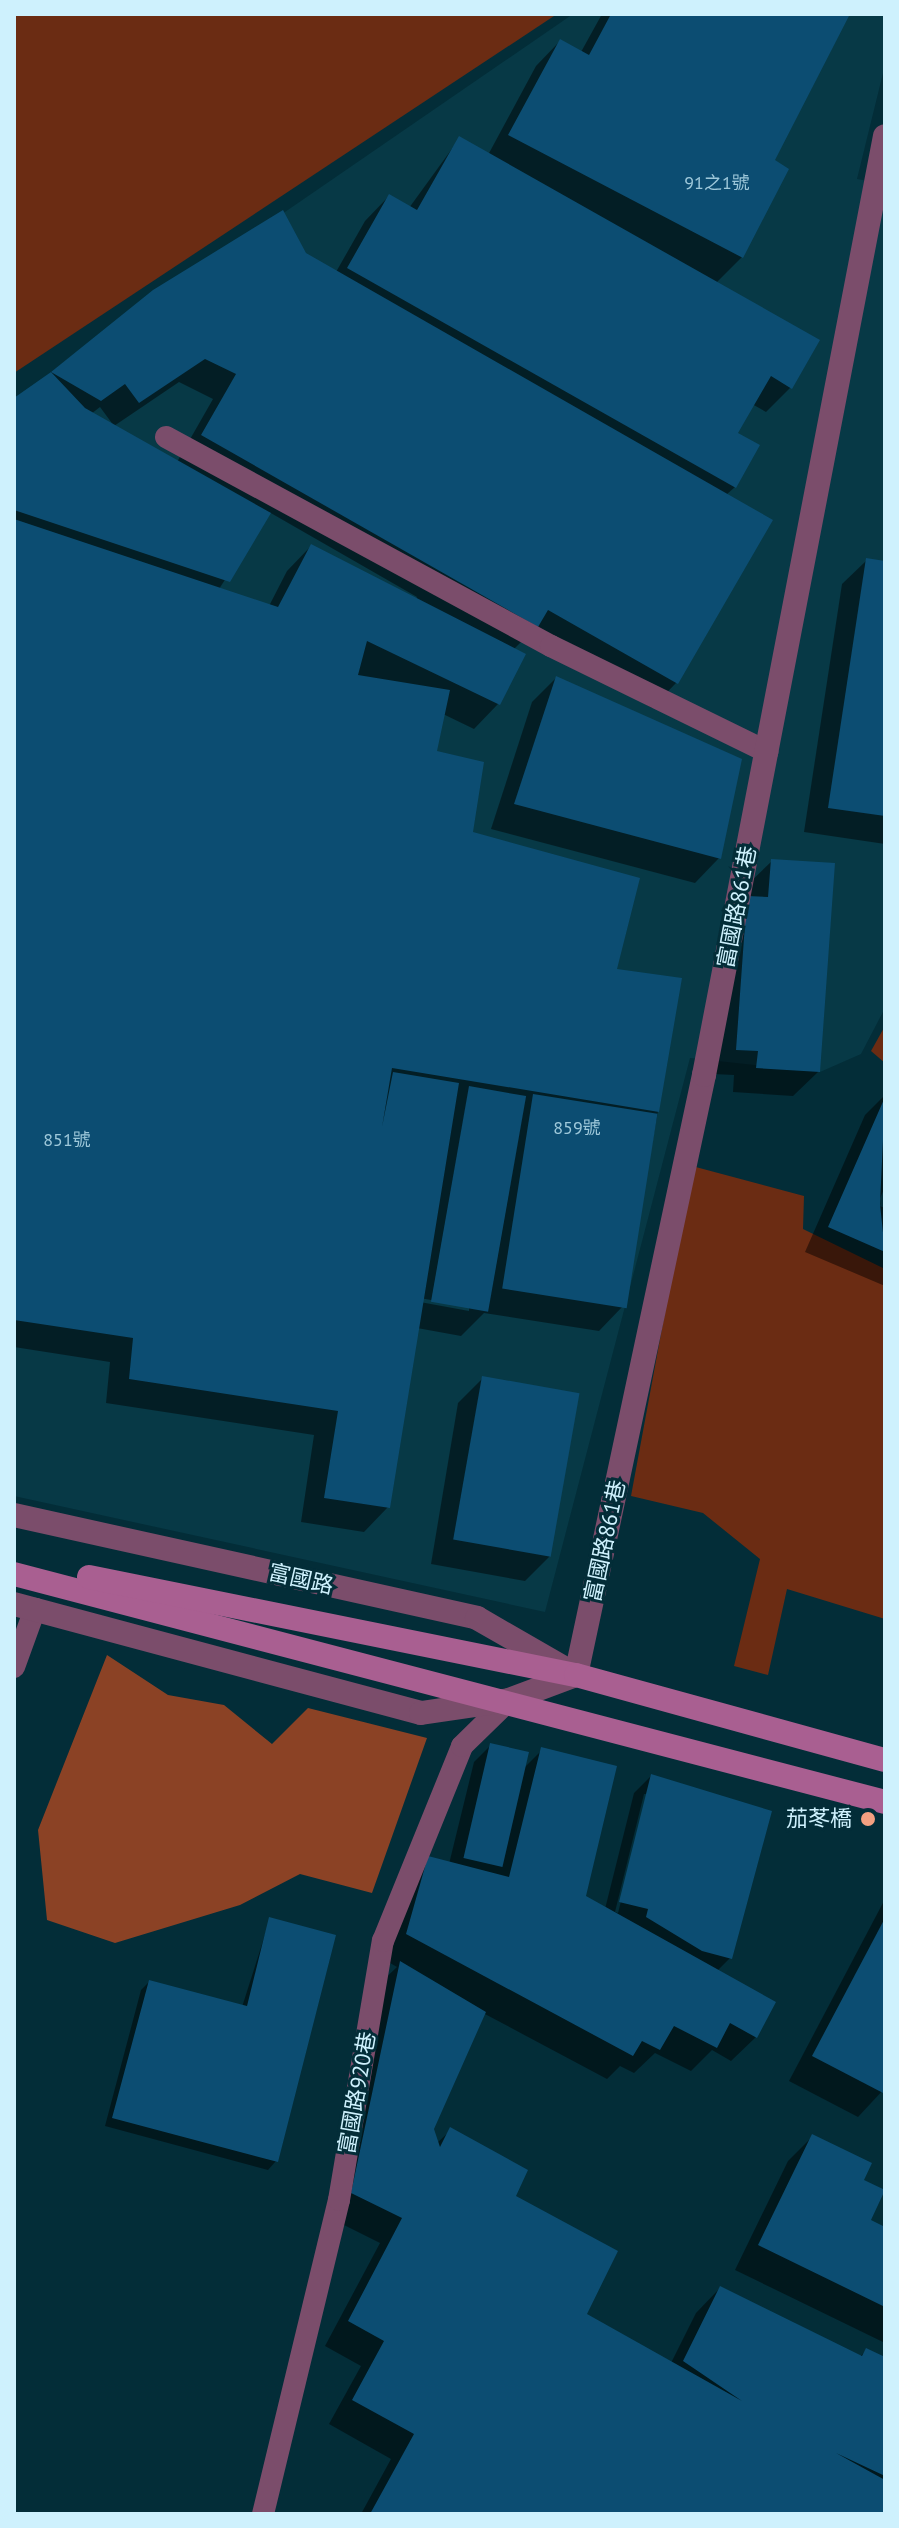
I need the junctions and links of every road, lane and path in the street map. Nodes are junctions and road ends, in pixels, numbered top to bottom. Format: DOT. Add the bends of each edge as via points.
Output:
graph roads {
  1 [pos="884,142"];
  2 [pos="166,437"];
  3 [pos="767,752"];
  4 [pos="14,1515"];
  5 [pos="14,1563"];
  6 [pos="14,1574"];
  7 [pos="25,1606"];
  8 [pos="14,1667"];
  9 [pos="576,1675"];
  10 [pos="509,1700"];
  11 [pos="885,1760"];
  12 [pos="885,1802"];
  13 [pos="263,2514"];
  1 -- 3 [label="street, 富國路861巷"];
  2 -- 3 [label="lane" via="551,646"];
  3 -- 9 [label="street, 富國路861巷"];
  4 -- 9 [label="street, 富國路" via="477,1618"];
  5 -- 9 [label="street, 富國路"];
  6 -- 10 [label="street"];
  7 -- 8 [label="lane"];
  7 -- 10 [label="street" via="421,1713"];
  9 -- 10 [label="street"];
  9 -- 11 [label="street, 富國路"];
  10 -- 12 [label="street"];
  10 -- 13 [label="lane, 富國路920巷" via="462,1746 383,1941 339,2200"];
}
